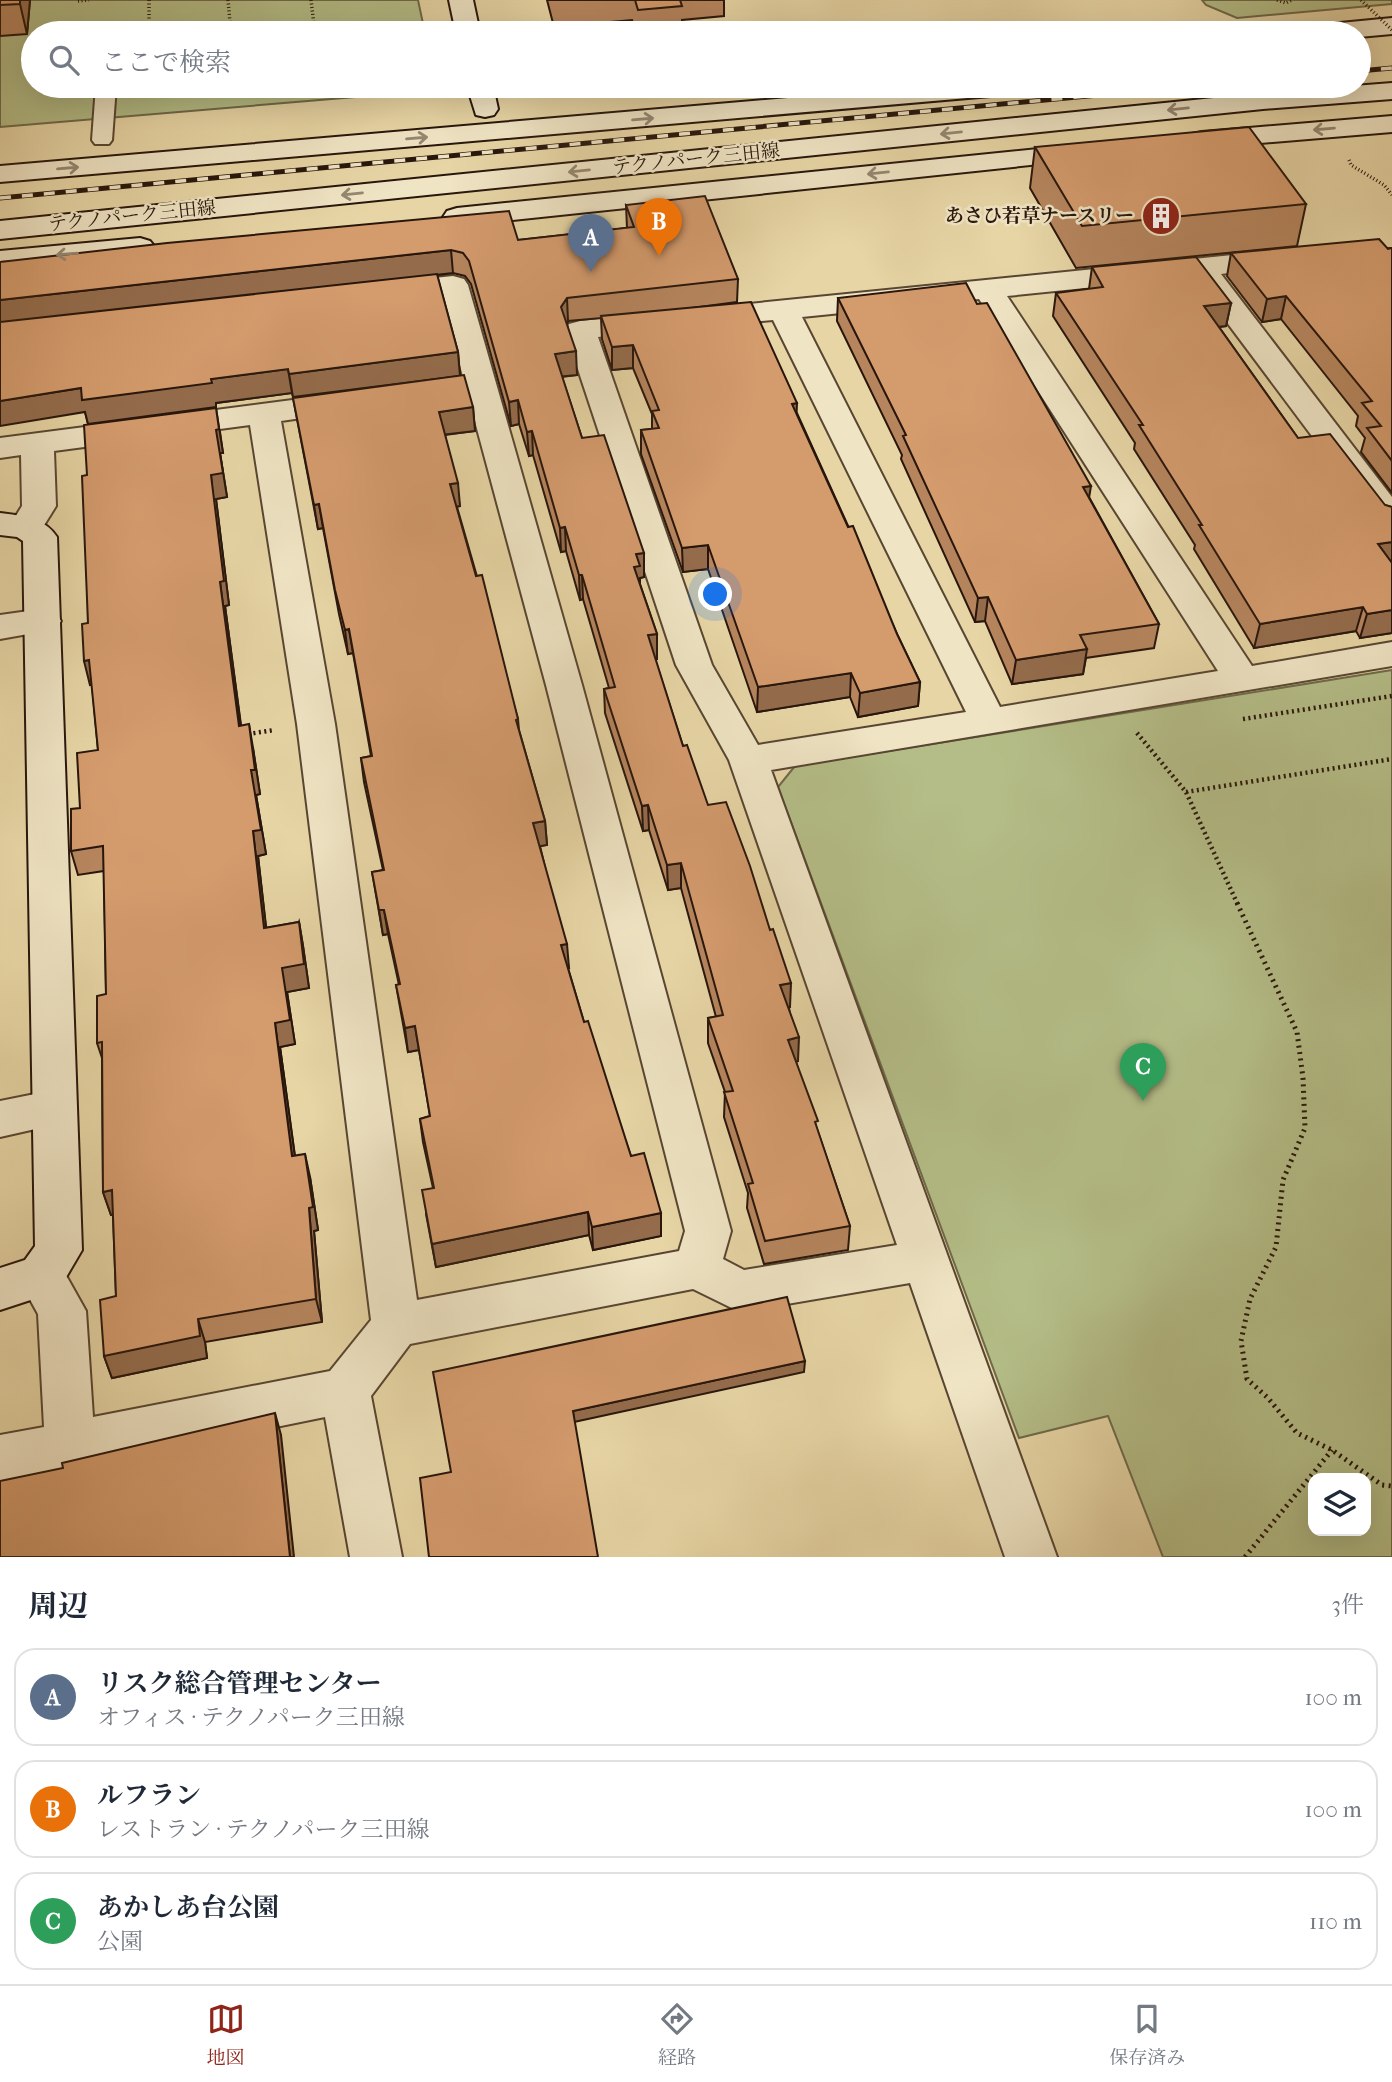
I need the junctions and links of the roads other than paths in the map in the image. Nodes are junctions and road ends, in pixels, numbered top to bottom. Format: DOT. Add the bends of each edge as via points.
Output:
graph roads {
  1 [pos="461,0"];
  2 [pos="465,21"];
  3 [pos="1392,28"];
  4 [pos="1371,29"];
  5 [pos="1392,91"];
  6 [pos="1371,93"];
  7 [pos="102,98"];
  8 [pos="474,98"];
  9 [pos="876,98"];
  10 [pos="1302,98"];
  11 [pos="1392,124"];
  12 [pos="89,141"];
  13 [pos="1175,142"];
  14 [pos="1107,149"];
  15 [pos="0,174"];
  16 [pos="437,219"];
  17 [pos="0,230"];
  18 [pos="164,245"];
  19 [pos="1310,256"];
  20 [pos="0,260"];
  21 [pos="1201,267"];
  22 [pos="988,289"];
  23 [pos="357,296"];
  24 [pos="783,309"];
  25 [pos="372,399"];
  26 [pos="264,414"];
  27 [pos="37,442"];
  28 [pos="0,447"];
  29 [pos="1392,520"];
  30 [pos="13,526"];
  31 [pos="43,621"];
  32 [pos="0,627"];
  33 [pos="1392,654"];
  34 [pos="1241,678"];
  35 [pos="988,720"];
  36 [pos="748,760"];
  37 [pos="55,1108"];
  38 [pos="0,1119"];
  39 [pos="927,1260"];
  40 [pos="697,1268"];
  41 [pos="21,1282"];
  42 [pos="396,1325"];
  43 [pos="345,1391"];
  44 [pos="70,1445"];
  45 [pos="0,1459"];
  46 [pos="376,1557"];
  47 [pos="1031,1557"];
  1 -- 2 [label="street"];
  3 -- 4 [label="street"];
  5 -- 6 [label="street, テクノパーク三田線, one-way"];
  7 -- 12 [label="lane"];
  8 -- 12 [label="street"];
  15 -- 9 [label="street, テクノパーク三田線, one-way"];
  10 -- 17 [label="street, テクノパーク三田線, one-way"];
  11 -- 13 [label="street, one-way"];
  14 -- 16 [label="street, one-way"];
  18 -- 20 [label="street, one-way"];
  19 -- 21 [label="street"];
  21 -- 22 [label="street"];
  21 -- 29 [label="street"];
  22 -- 24 [label="street"];
  22 -- 34 [label="street"];
  23 -- 40 [label="street" via="453,285 467,387 564,685 708,1231"];
  24 -- 35 [label="street"];
  24 -- 36 [label="street" via="580,330 694,665"];
  25 -- 26 [label="street"];
  26 -- 27 [label="street"];
  26 -- 42 [label="street" via="316,724"];
  27 -- 28 [label="street"];
  27 -- 30 [label="street" via="39,506"];
  30 -- 31 [label="street" via="40,537"];
  31 -- 32 [label="street"];
  31 -- 37 [label="street"];
  33 -- 34 [label="street"];
  34 -- 35 [label="street"];
  35 -- 36 [label="street"];
  36 -- 39 [label="street"];
  37 -- 38 [label="street"];
  37 -- 41 [label="street" via="59,1250"];
  39 -- 40 [label="street" via="740,1291"];
  39 -- 47 [label="street"];
  40 -- 42 [label="street"];
  41 -- 44 [label="street" via="62,1311"];
  42 -- 43 [label="street"];
  43 -- 44 [label="street"];
  43 -- 46 [label="street"];
  44 -- 45 [label="street"];
}
